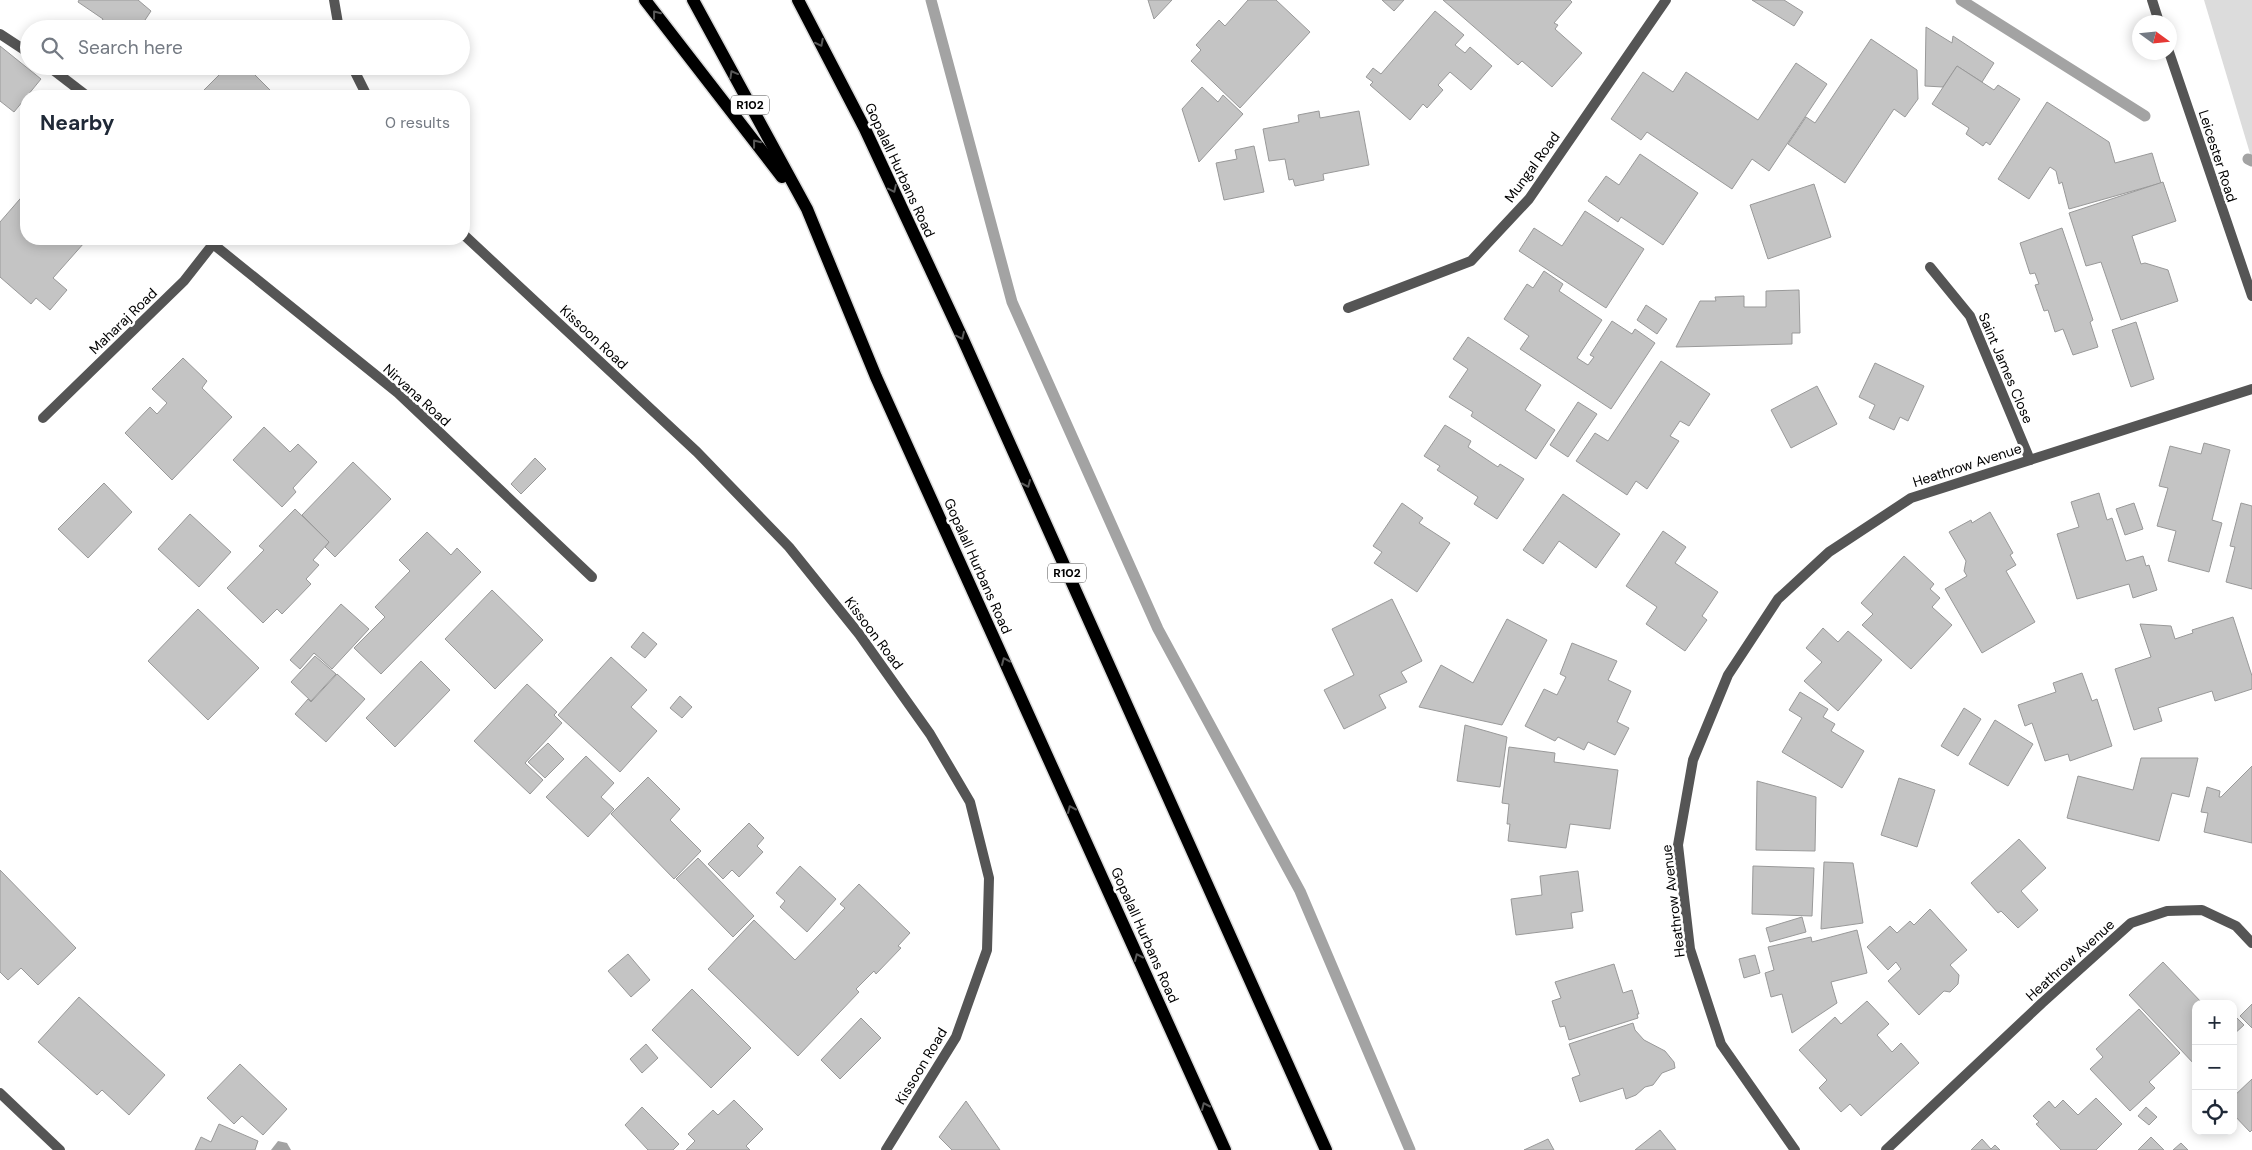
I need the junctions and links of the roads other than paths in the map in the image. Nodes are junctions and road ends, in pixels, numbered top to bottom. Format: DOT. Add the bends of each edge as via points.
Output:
graph roads {
  1 [pos="334,0"];
  2 [pos="645,0"];
  3 [pos="693,0"];
  4 [pos="798,0"];
  5 [pos="1666,0"];
  6 [pos="2152,0"];
  7 [pos="2157,15"];
  8 [pos="337,20"];
  9 [pos="0,34"];
  10 [pos="20,47"];
  11 [pos="2172,60"];
  12 [pos="60,75"];
  13 [pos="356,75"];
  14 [pos="79,90"];
  15 [pos="364,90"];
  16 [pos="807,209"];
  17 [pos="470,241"];
  18 [pos="210,245"];
  19 [pos="216,245"];
  20 [pos="1930,267"];
  21 [pos="2252,296"];
  22 [pos="1348,308"];
  23 [pos="2252,389"];
  24 [pos="43,418"];
  25 [pos="2030,460"];
  26 [pos="592,577"];
  27 [pos="2252,943"];
  28 [pos="0,1093"];
  29 [pos="60,1150"];
  30 [pos="886,1150"];
  31 [pos="1225,1150"];
  32 [pos="1326,1150"];
  33 [pos="1795,1150"];
  34 [pos="1886,1150"];
  1 -- 8 [label="street"];
  16 -- 2 [label="main road, one-way"];
  16 -- 3 [label="main road, Gopalall Hurbans Road / R102, one-way"];
  4 -- 32 [label="main road, Gopalall Hurbans Road / R102, one-way" via="865,129 962,337"];
  5 -- 22 [label="street, Mungal Road" via="1529,198 1471,261"];
  6 -- 7 [label="street"];
  9 -- 10 [label="street"];
  11 -- 21 [label="street, Leicester Road"];
  12 -- 14 [label="street"];
  13 -- 15 [label="street"];
  31 -- 16 [label="main road, Gopalall Hurbans Road / R102, one-way" via="880,386"];
  17 -- 30 [label="street, Kissoon Road" via="697,452 789,547 859,634 930,734 970,802 989,878 988,950 956,1037"];
  18 -- 24 [label="street, Maharaj Road" via="184,281"];
  19 -- 26 [label="street, Nirvana Road" via="398,394"];
  20 -- 25 [label="street, Saint James Close" via="1970,316"];
  23 -- 25 [label="street, Heathrow Avenue"];
  25 -- 33 [label="street, Heathrow Avenue" via="1911,498 1829,552 1778,599 1728,675 1693,760 1678,845 1690,949 1721,1044"];
  27 -- 34 [label="street, Heathrow Avenue" via="2236,926 2202,910 2167,910 2130,923"];
  28 -- 29 [label="street"];
}
